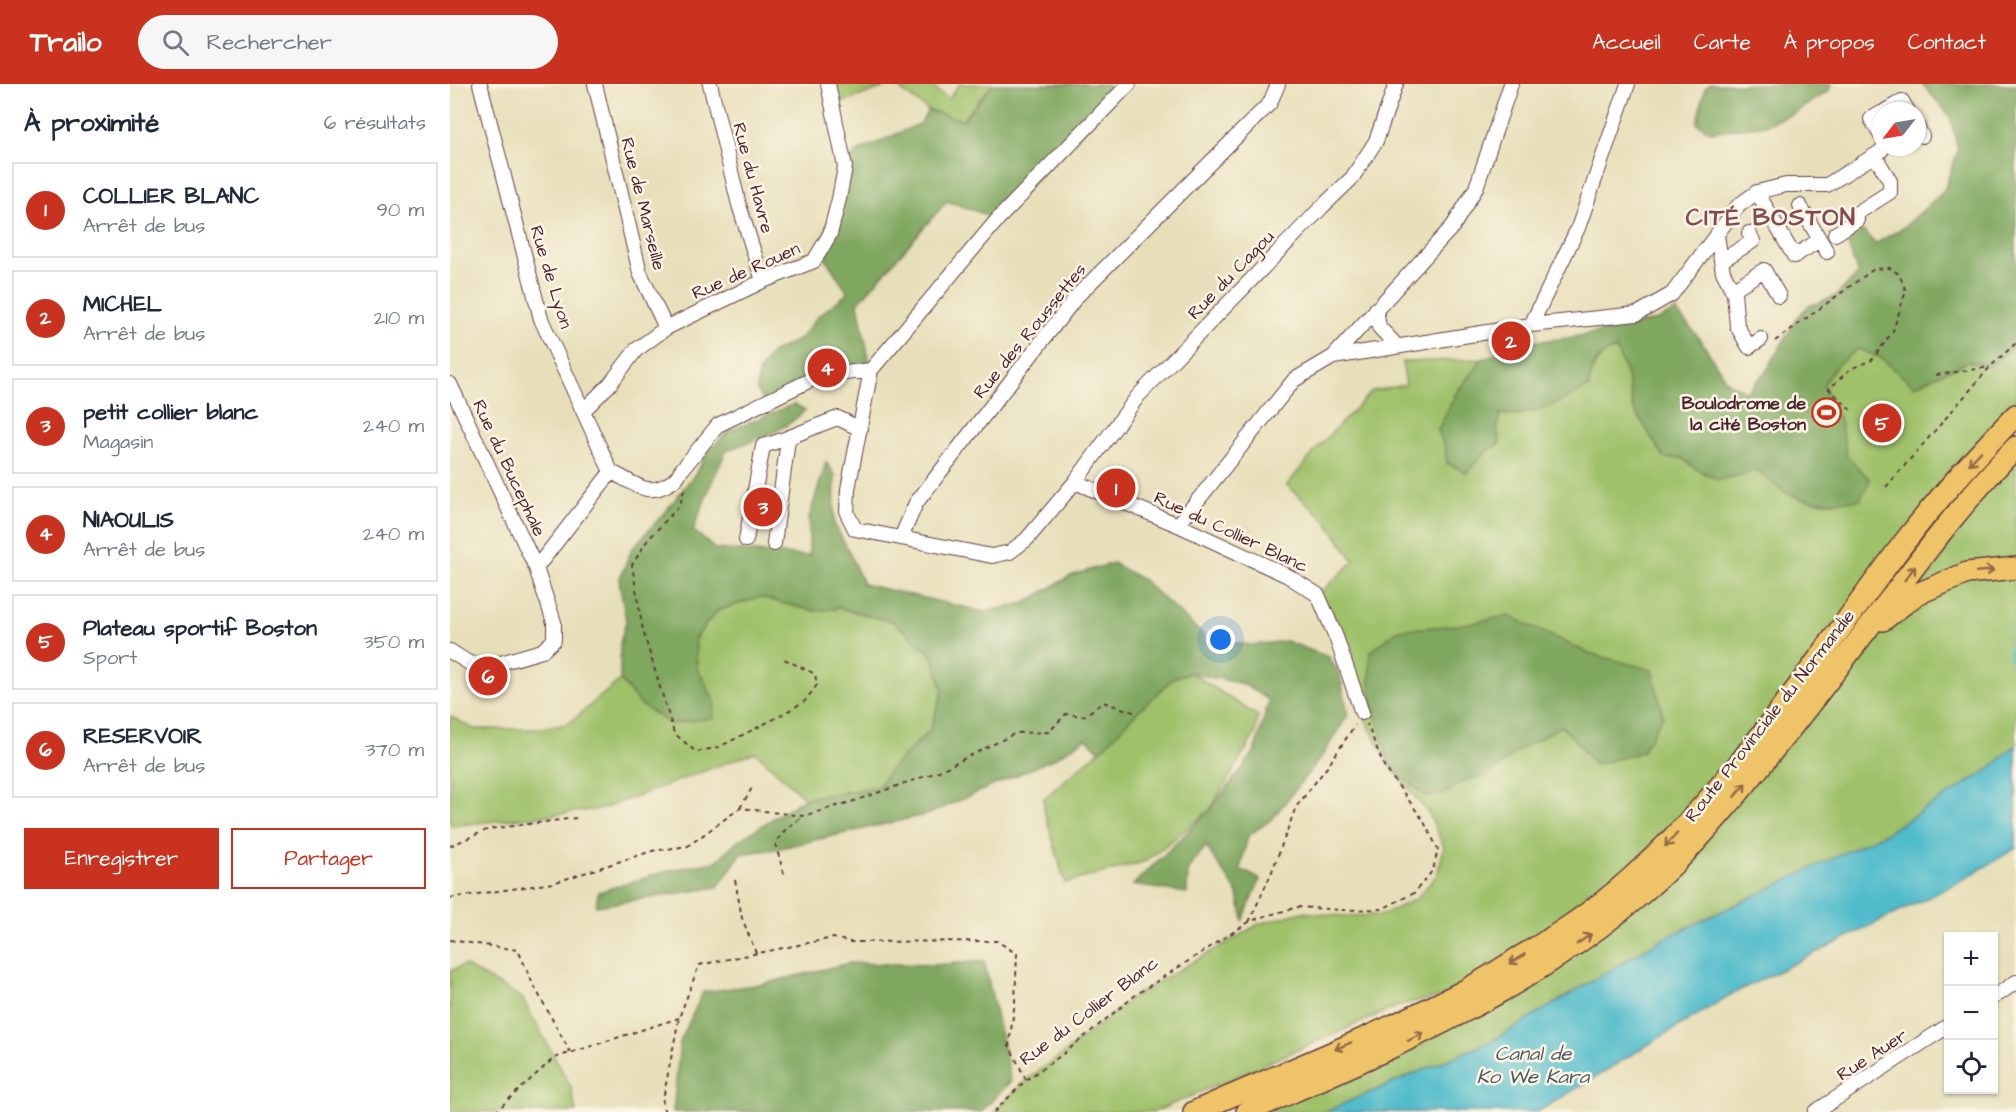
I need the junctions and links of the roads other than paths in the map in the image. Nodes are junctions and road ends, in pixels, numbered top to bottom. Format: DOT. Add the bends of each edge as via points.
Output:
graph roads {
  1 [pos="480,84"];
  2 [pos="595,84"];
  3 [pos="710,84"];
  4 [pos="828,84"];
  5 [pos="1129,84"];
  6 [pos="1278,84"];
  7 [pos="1396,84"];
  8 [pos="1511,84"];
  9 [pos="1628,84"];
  10 [pos="1873,156"];
  11 [pos="1881,156"];
  12 [pos="1757,192"];
  13 [pos="1800,206"];
  14 [pos="1749,233"];
  15 [pos="1835,234"];
  16 [pos="1717,235"];
  17 [pos="1721,261"];
  18 [pos="763,281"];
  19 [pos="1732,290"];
  20 [pos="1779,296"];
  21 [pos="1376,309"];
  22 [pos="1531,325"];
  23 [pos="666,328"];
  24 [pos="1761,339"];
  25 [pos="1396,345"];
  26 [pos="1333,357"];
  27 [pos="871,370"];
  28 [pos="450,384"];
  29 [pos="583,411"];
  30 [pos="2016,416"];
  31 [pos="860,429"];
  32 [pos="788,440"];
  33 [pos="2016,447"];
  34 [pos="611,472"];
  35 [pos="1075,482"];
  36 [pos="1178,525"];
  37 [pos="901,538"];
  38 [pos="746,540"];
  39 [pos="774,544"];
  40 [pos="536,568"];
  41 [pos="2016,568"];
  42 [pos="1862,636"];
  43 [pos="450,651"];
  44 [pos="1362,713"];
  45 [pos="2016,982"];
  46 [pos="1998,994"];
  47 [pos="1944,1029"];
  48 [pos="1194,1112"];
  49 [pos="1247,1112"];
  50 [pos="1815,1112"];
  1 -- 29 [label="street, Rue de Lyon" via="541,319"];
  2 -- 23 [label="street, Rue de Marseille" via="640,273"];
  3 -- 18 [label="street, Rue du Havre" via="739,205"];
  4 -- 18 [label="street, Rue de Rouen" via="844,167 830,234 814,261"];
  5 -- 27 [label="street" via="998,219"];
  6 -- 37 [label="street, Rue des Roussettes" via="1270,103 1077,296 916,503"];
  7 -- 35 [label="street, Rue du Cagou" via="1376,141 1352,178 1138,396"];
  8 -- 21 [label="street" via="1476,188 1453,226"];
  9 -- 22 [label="street" via="1578,228"];
  10 -- 12 [label="street" via="1827,184 1786,184"];
  11 -- 15 [label="street" via="1890,192 1854,215 1857,220"];
  12 -- 13 [label="street" via="1794,256 1824,246"];
  12 -- 16 [label="street" via="1738,206"];
  14 -- 17 [label="street" via="1753,241"];
  16 -- 17 [label="street"];
  16 -- 22 [label="street" via="1672,294 1637,314"];
  17 -- 19 [label="street"];
  18 -- 23 [label="street, Rue de Rouen"];
  19 -- 20 [label="street" via="1764,270"];
  19 -- 24 [label="street" via="1737,326 1749,347"];
  21 -- 25 [label="street" via="1379,327"];
  21 -- 26 [label="street"];
  22 -- 25 [label="street"];
  23 -- 29 [label="street, Rue de Rouen" via="636,350"];
  25 -- 26 [label="street"];
  26 -- 36 [label="street" via="1294,380"];
  27 -- 31 [label="street"];
  27 -- 34 [label="street" via="819,376 718,425 678,477 666,486 647,489"];
  28 -- 40 [label="street, Rue du Bucephale"];
  29 -- 34 [label="street, Rue de Lyon"];
  30 -- 48 [label="highway, Route Provinciale du Normandie, one-way" via="1907,538 1707,800 1630,879 1547,941 1459,994"];
  31 -- 32 [label="street" via="838,418"];
  31 -- 37 [label="street" via="847,513 855,529"];
  32 -- 38 [label="street" via="763,446"];
  32 -- 39 [label="street"];
  42 -- 33 [label="highway, Route Provinciale du Normandie, one-way" via="1964,504"];
  34 -- 40 [label="street"];
  35 -- 36 [label="street, Rue du Collier Blanc"];
  35 -- 37 [label="street" via="1027,540 1010,552 992,556"];
  36 -- 44 [label="street, Rue du Collier Blanc" via="1288,576 1318,595"];
  40 -- 43 [label="street, Rue du Bucephale" via="554,622 554,640 542,651 490,666 469,663"];
  42 -- 41 [label="highway, one-way" via="1917,594 1967,573"];
  49 -- 42 [label="highway, Route Provinciale du Normandie, one-way" via="1469,1011 1600,928 1678,861 1756,771"];
  45 -- 46 [label="street"];
  47 -- 50 [label="street, Rue Auer"];
}
